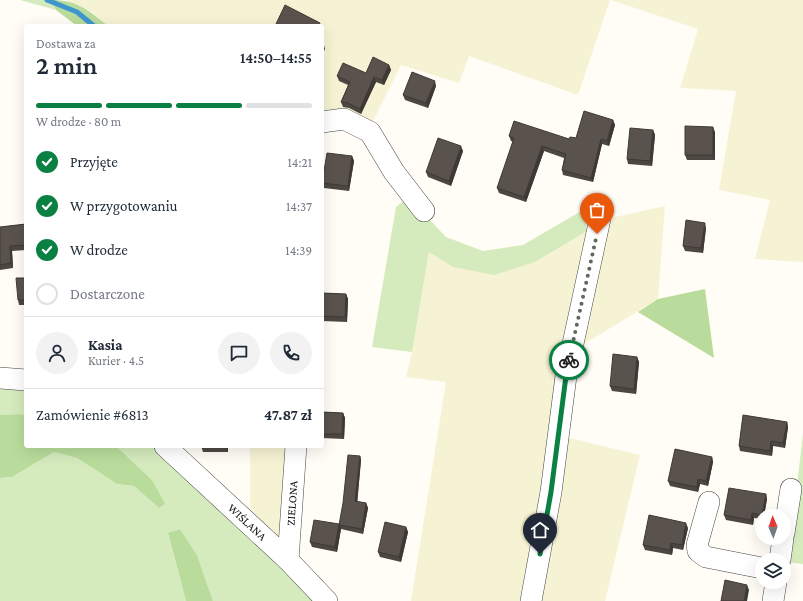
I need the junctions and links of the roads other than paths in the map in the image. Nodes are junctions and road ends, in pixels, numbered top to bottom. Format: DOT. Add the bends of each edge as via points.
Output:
graph roads {
  1 [pos="324,122"];
  2 [pos="424,211"];
  3 [pos="600,219"];
  4 [pos="0,378"];
  5 [pos="24,380"];
  6 [pos="167,448"];
  7 [pos="296,448"];
  8 [pos="791,489"];
  9 [pos="709,502"];
  10 [pos="788,509"];
  11 [pos="288,560"];
  12 [pos="755,567"];
  13 [pos="775,589"];
  14 [pos="327,601"];
  15 [pos="531,601"];
  16 [pos="773,601"];
  1 -- 2 [label="street" via="344,119 370,132 394,172"];
  3 -- 15 [label="street" via="566,376 551,492"];
  4 -- 5 [label="street"];
  6 -- 11 [label="street, WIŚLANA"];
  7 -- 11 [label="street, ZIELONA"];
  8 -- 10 [label="street"];
  9 -- 12 [label="street" via="697,546 698,551 706,557"];
  11 -- 14 [label="street, WIŚLANA"];
  13 -- 16 [label="street"];
}
